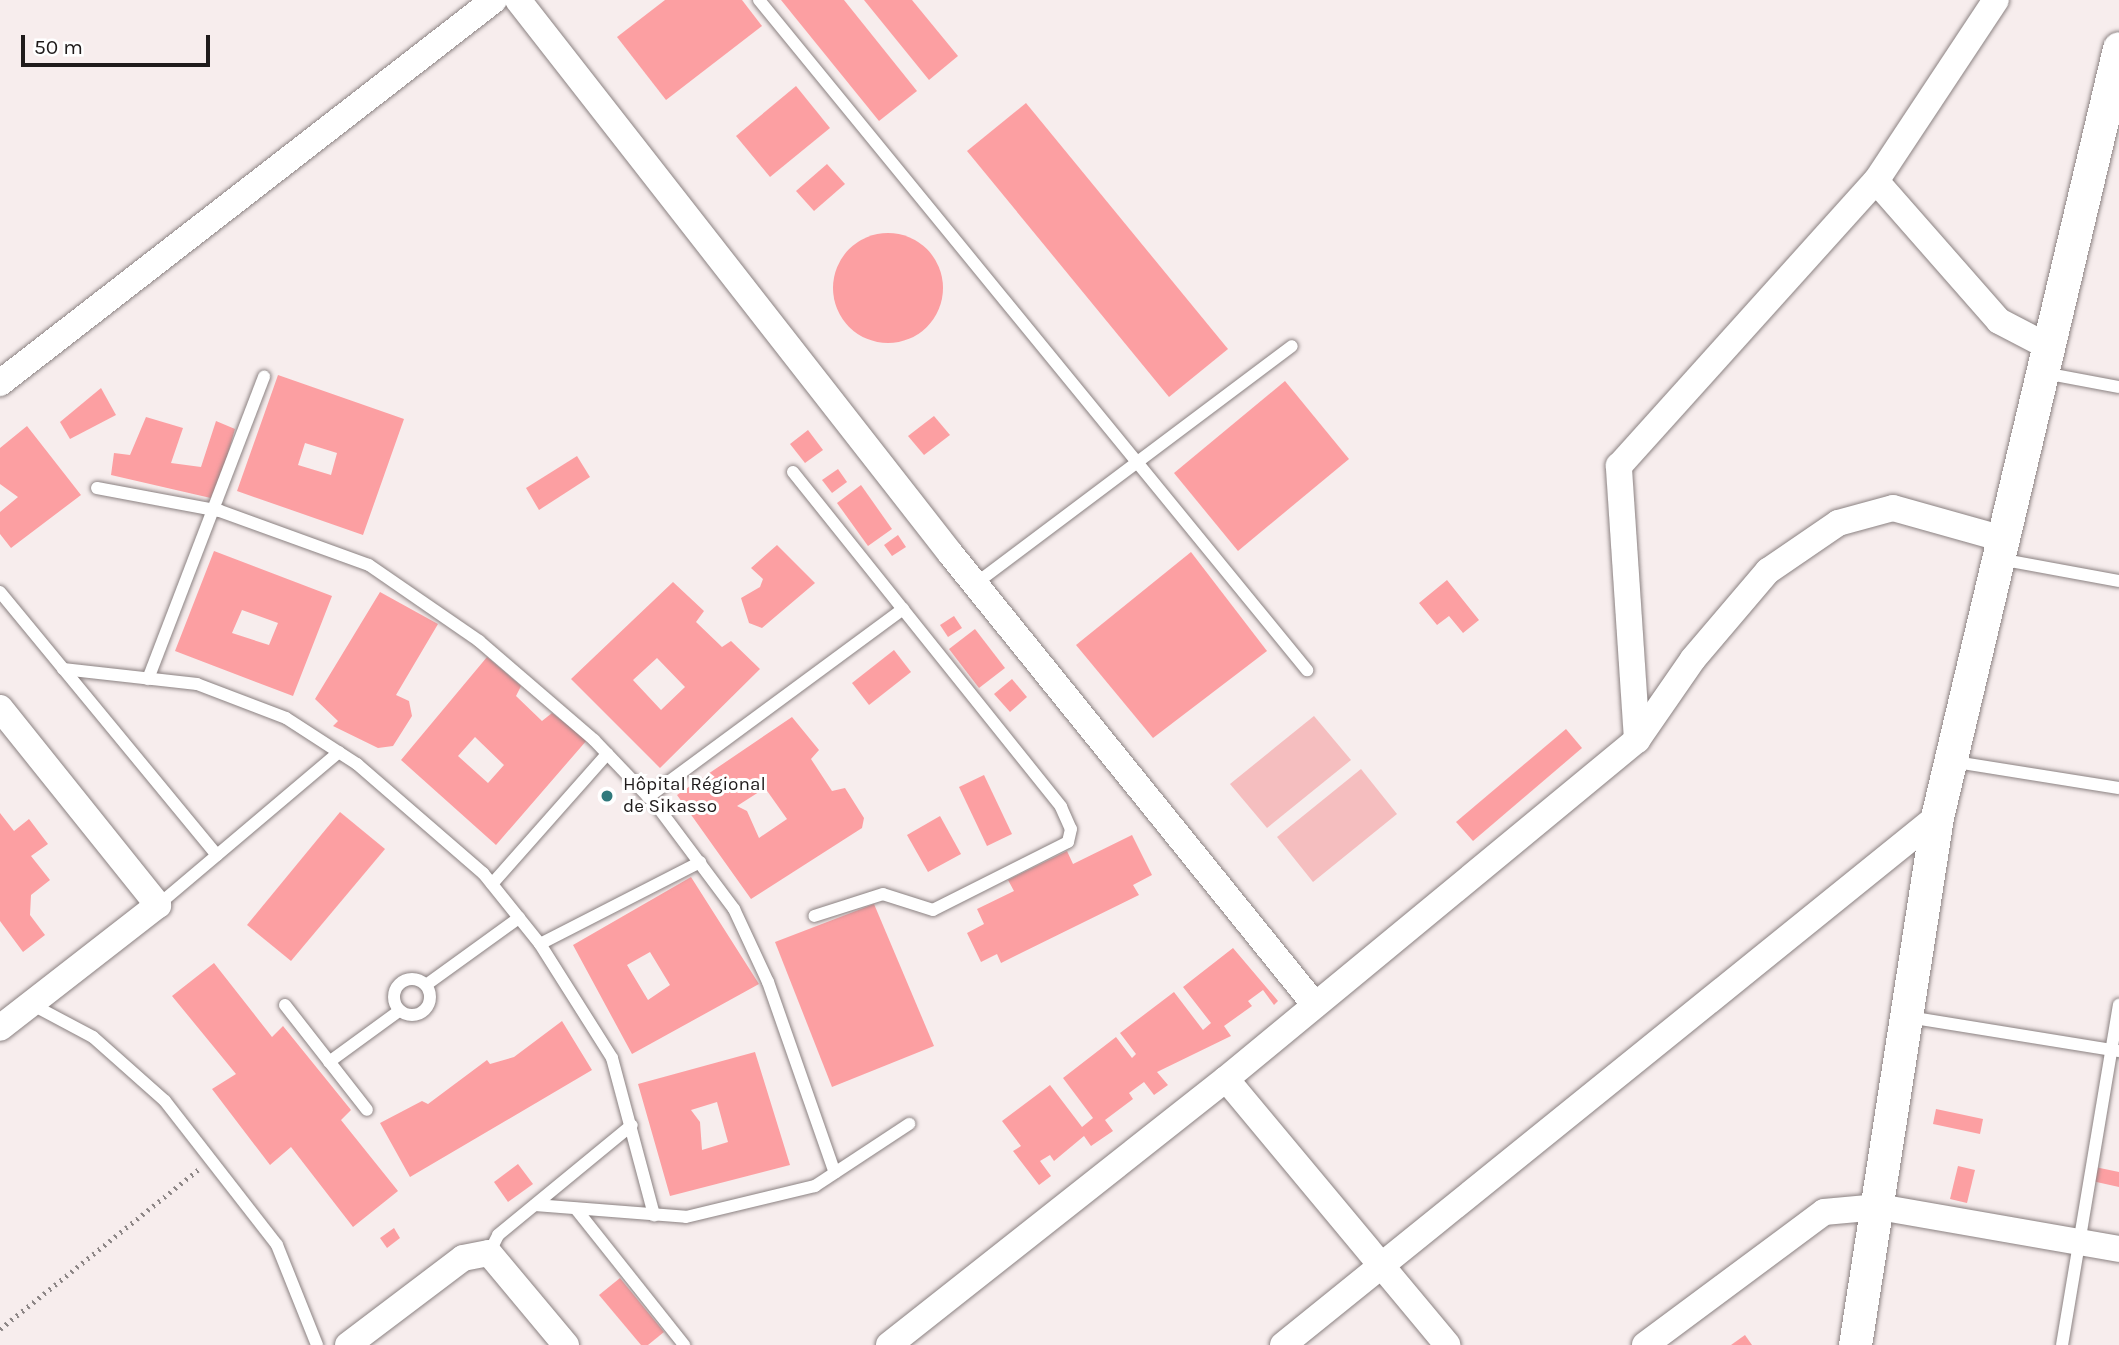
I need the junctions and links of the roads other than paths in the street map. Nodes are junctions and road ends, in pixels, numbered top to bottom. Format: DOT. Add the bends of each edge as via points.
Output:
graph roads {
  1 [pos="495,0"];
  2 [pos="518,0"];
  3 [pos="759,0"];
  4 [pos="1996,0"];
  5 [pos="2119,48"];
  6 [pos="1876,181"];
  7 [pos="1292,346"];
  8 [pos="2042,359"];
  9 [pos="264,377"];
  10 [pos="0,383"];
  11 [pos="2119,387"];
  12 [pos="1137,462"];
  13 [pos="793,472"];
  14 [pos="97,488"];
  15 [pos="214,510"];
  16 [pos="1998,548"];
  17 [pos="2119,580"];
  18 [pos="975,584"];
  19 [pos="0,592"];
  20 [pos="903,609"];
  21 [pos="63,669"];
  22 [pos="1307,670"];
  23 [pos="148,678"];
  24 [pos="0,708"];
  25 [pos="1637,740"];
  26 [pos="339,752"];
  27 [pos="607,754"];
  28 [pos="1949,761"];
  29 [pos="2119,788"];
  30 [pos="648,797"];
  31 [pos="1937,817"];
  32 [pos="216,855"];
  33 [pos="700,862"];
  34 [pos="492,884"];
  35 [pos="158,905"];
  36 [pos="814,916"];
  37 [pos="519,918"];
  38 [pos="540,944"];
  39 [pos="426,985"];
  40 [pos="31,1004"];
  41 [pos="285,1005"];
  42 [pos="1315,1005"];
  43 [pos="2119,1005"];
  44 [pos="399,1011"];
  45 [pos="1908,1017"];
  46 [pos="0,1028"];
  47 [pos="2115,1050"];
  48 [pos="329,1062"];
  49 [pos="1226,1079"];
  50 [pos="367,1110"];
  51 [pos="909,1124"];
  52 [pos="632,1125"];
  53 [pos="835,1173"];
  54 [pos="535,1206"];
  55 [pos="1879,1207"];
  56 [pos="576,1209"];
  57 [pos="654,1215"];
  58 [pos="2079,1242"];
  59 [pos="2119,1249"];
  60 [pos="489,1253"];
  61 [pos="1384,1262"];
  62 [pos="317,1345"];
  63 [pos="348,1345"];
  64 [pos="566,1345"];
  65 [pos="684,1345"];
  66 [pos="889,1345"];
  67 [pos="1283,1345"];
  68 [pos="1448,1345"];
  69 [pos="1645,1345"];
  70 [pos="1855,1345"];
  71 [pos="2062,1345"];
  1 -- 10 [label="street"];
  2 -- 18 [label="street"];
  3 -- 12 [label="lane"];
  4 -- 6 [label="street"];
  5 -- 8 [label="street"];
  6 -- 8 [label="street" via="1999,321"];
  6 -- 25 [label="street" via="1619,466"];
  7 -- 12 [label="lane"];
  8 -- 11 [label="lane"];
  8 -- 16 [label="street"];
  9 -- 15 [label="lane"];
  12 -- 18 [label="lane"];
  12 -- 22 [label="lane"];
  13 -- 20 [label="lane"];
  14 -- 15 [label="lane"];
  15 -- 23 [label="lane"];
  15 -- 27 [label="lane" via="369,565 479,641"];
  16 -- 17 [label="lane"];
  16 -- 25 [label="street" via="1893,508 1838,523 1768,571 1693,659"];
  16 -- 28 [label="street"];
  18 -- 42 [label="street"];
  19 -- 21 [label="lane"];
  20 -- 30 [label="lane"];
  20 -- 36 [label="lane" via="1061,807 1071,829 1068,842 933,910 883,894"];
  21 -- 23 [label="lane"];
  21 -- 32 [label="lane"];
  23 -- 26 [label="lane" via="197,684 286,718"];
  24 -- 35 [label="street"];
  25 -- 42 [label="street"];
  26 -- 32 [label="lane"];
  26 -- 34 [label="lane"];
  27 -- 30 [label="lane"];
  27 -- 34 [label="lane"];
  28 -- 29 [label="lane"];
  28 -- 31 [label="street"];
  30 -- 33 [label="lane"];
  31 -- 45 [label="street"];
  31 -- 61 [label="street"];
  32 -- 35 [label="lane"];
  33 -- 38 [label="lane"];
  33 -- 53 [label="lane" via="734,909 768,982"];
  34 -- 37 [label="lane"];
  35 -- 40 [label="street"];
  37 -- 38 [label="lane"];
  37 -- 39 [label="lane"];
  38 -- 52 [label="lane" via="611,1058"];
  39 -- 44 [label="lane" via="426,1008 416,1014"];
  39 -- 44 [label="lane" via="409,978 398,984 393,1001"];
  40 -- 46 [label="street"];
  40 -- 62 [label="lane" via="93,1037 136,1071 211,1160 277,1245"];
  41 -- 48 [label="lane"];
  42 -- 49 [label="street"];
  43 -- 47 [label="lane"];
  44 -- 48 [label="lane"];
  45 -- 47 [label="lane"];
  45 -- 55 [label="street"];
  47 -- 58 [label="lane"];
  48 -- 50 [label="lane"];
  49 -- 61 [label="street"];
  49 -- 66 [label="street"];
  51 -- 53 [label="lane"];
  52 -- 54 [label="lane"];
  52 -- 57 [label="lane"];
  53 -- 57 [label="lane" via="815,1186 686,1217"];
  54 -- 56 [label="lane"];
  54 -- 60 [label="lane" via="498,1235"];
  55 -- 58 [label="street"];
  55 -- 69 [label="street" via="1824,1212"];
  55 -- 70 [label="street"];
  56 -- 57 [label="lane"];
  56 -- 65 [label="lane"];
  58 -- 59 [label="street"];
  58 -- 71 [label="lane"];
  60 -- 63 [label="street" via="463,1258"];
  60 -- 64 [label="street"];
  61 -- 67 [label="street"];
  61 -- 68 [label="street"];
}
